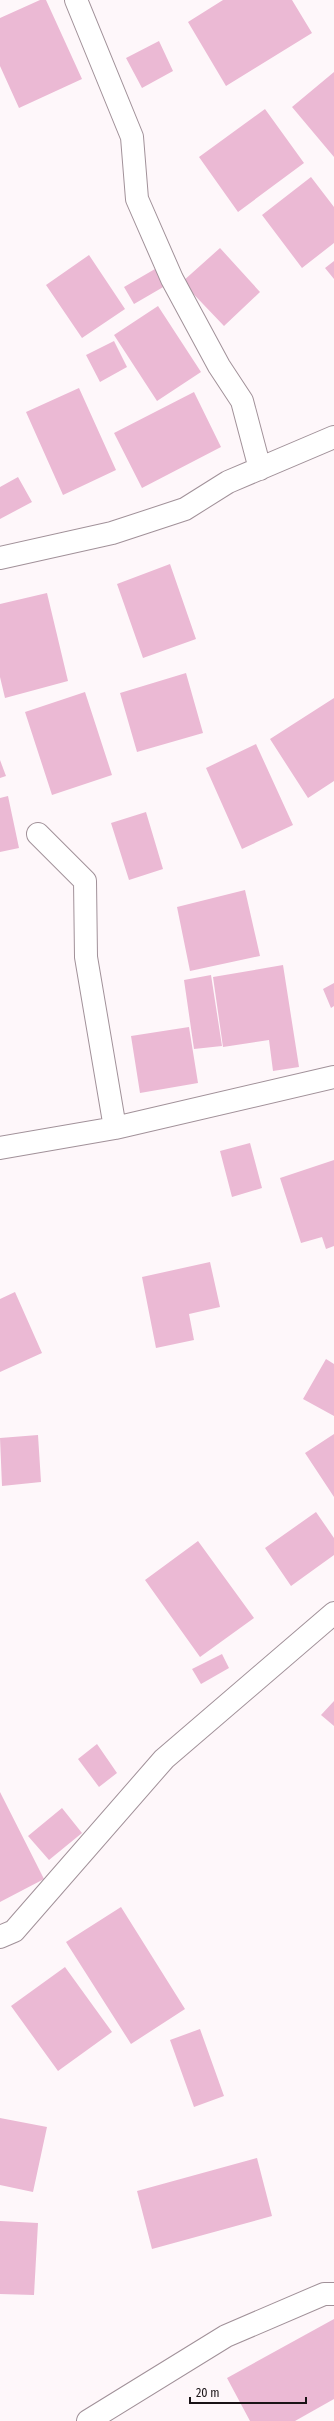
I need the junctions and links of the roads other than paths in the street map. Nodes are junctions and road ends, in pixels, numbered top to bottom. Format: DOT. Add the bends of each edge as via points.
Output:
graph roads {
  1 [pos="76,0"];
  2 [pos="334,437"];
  3 [pos="260,469"];
  4 [pos="0,558"];
  5 [pos="38,834"];
  6 [pos="334,1077"];
  7 [pos="115,1128"];
  8 [pos="0,1148"];
  9 [pos="334,1613"];
  10 [pos="0,1937"];
  11 [pos="334,2294"];
  12 [pos="88,2421"];
  1 -- 3 [label="street" via="132,136 137,199 172,279 218,366 242,401"];
  2 -- 3 [label="street"];
  3 -- 4 [label="street" via="228,482 185,509 112,534"];
  5 -- 7 [label="street" via="85,881 86,957"];
  6 -- 7 [label="street"];
  7 -- 8 [label="street"];
  9 -- 10 [label="street" via="164,1759 14,1932"];
  11 -- 12 [label="street" via="324,2294 226,2336"];
}
